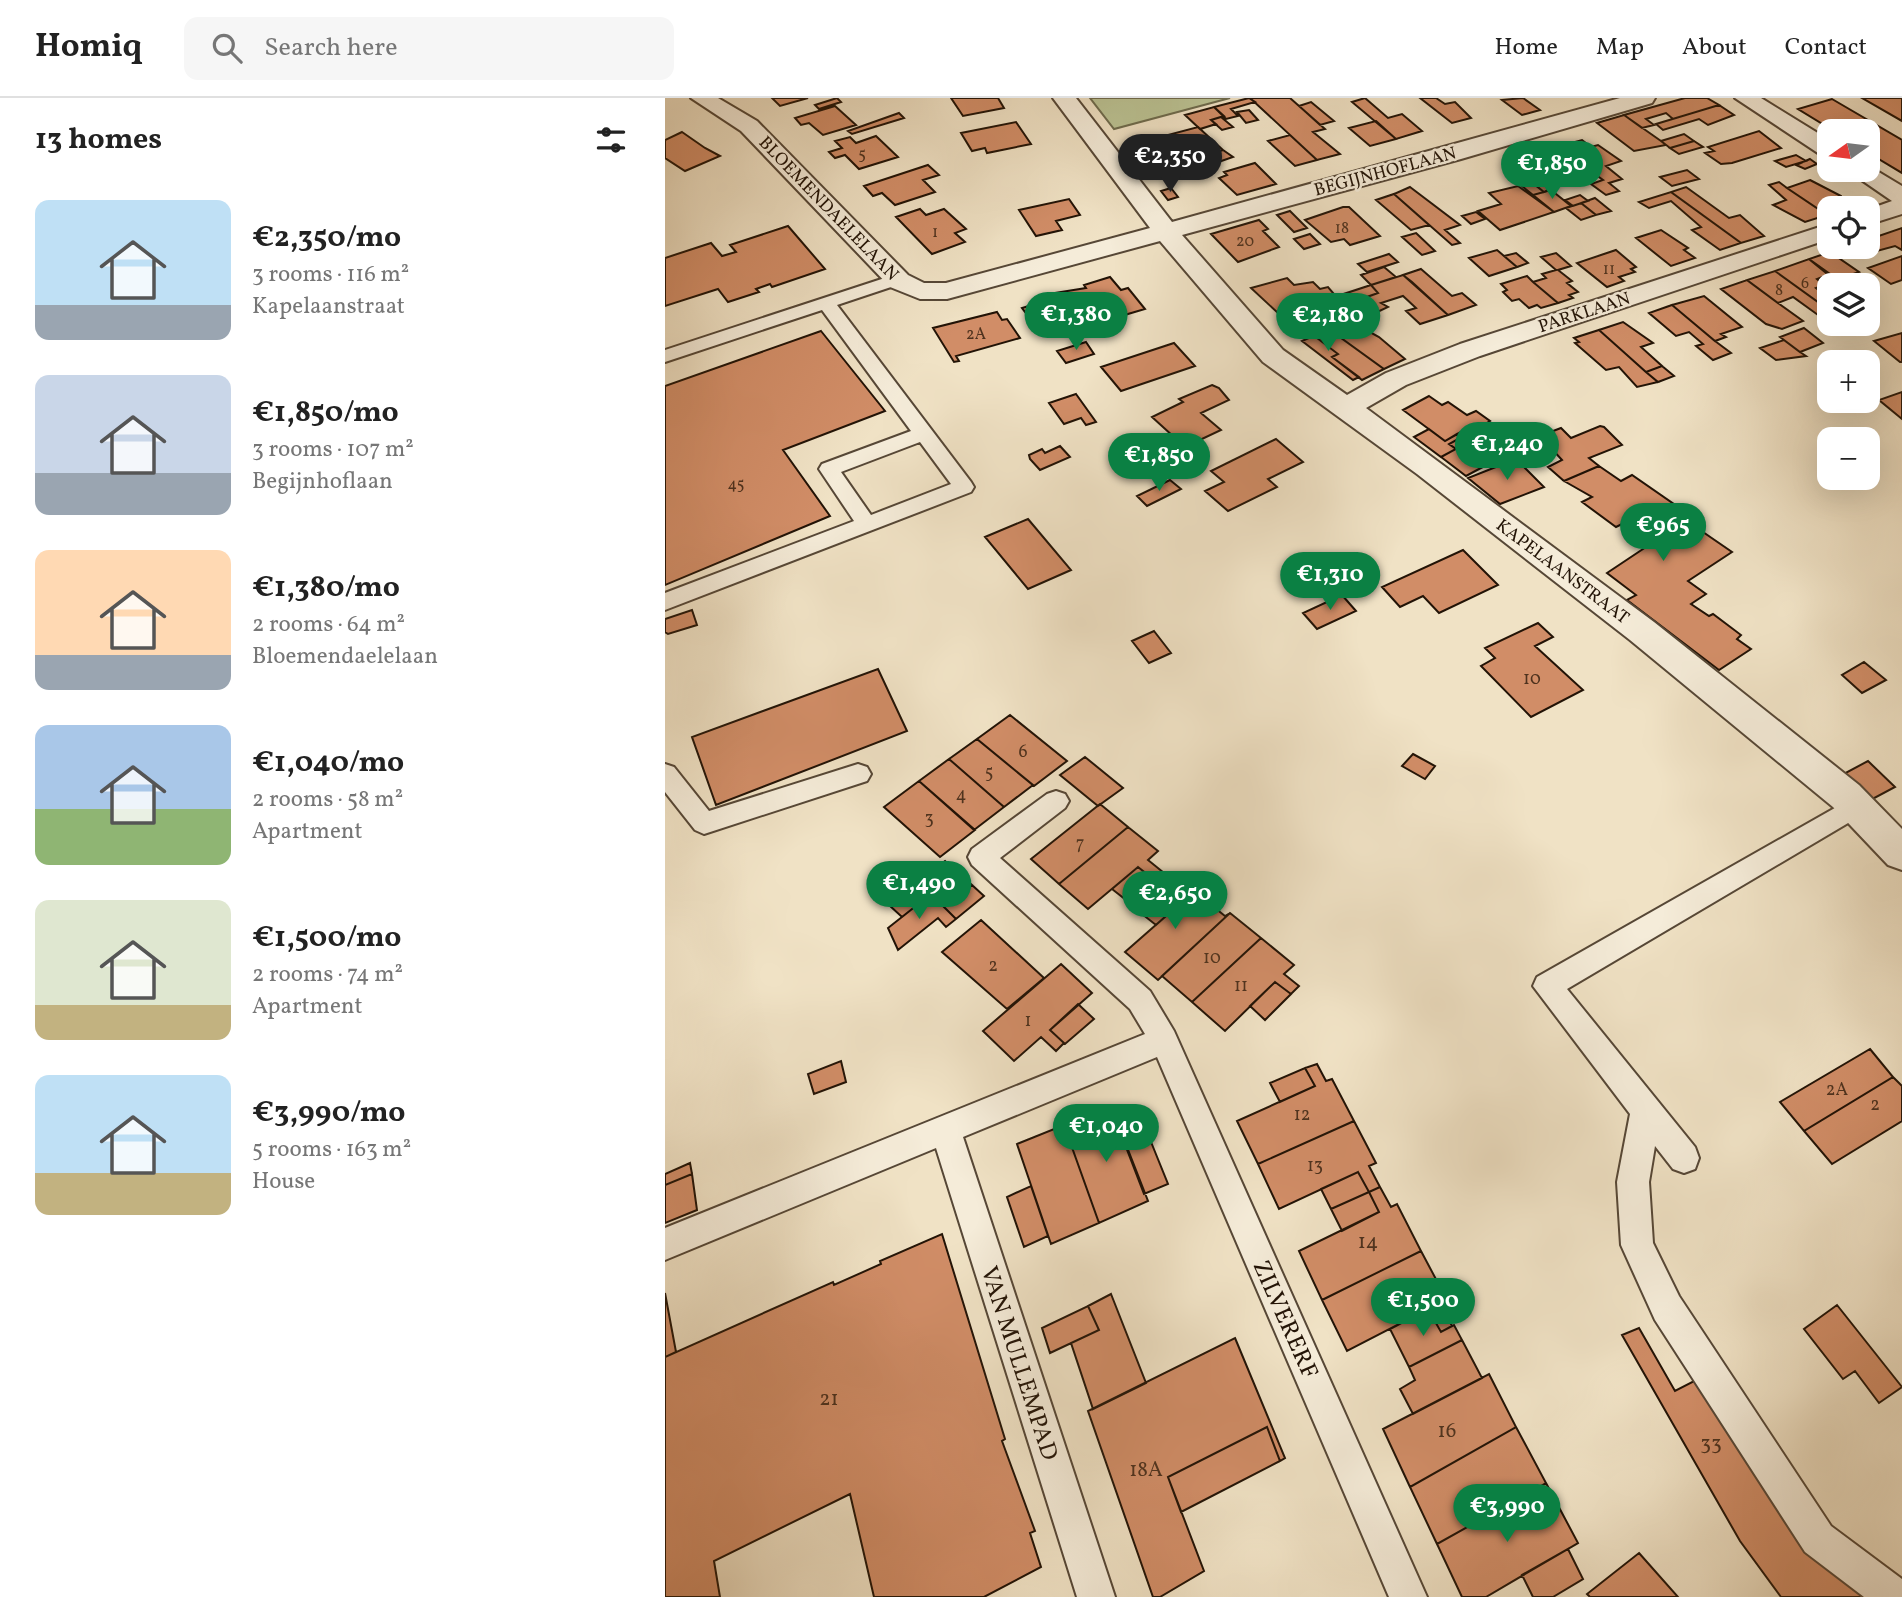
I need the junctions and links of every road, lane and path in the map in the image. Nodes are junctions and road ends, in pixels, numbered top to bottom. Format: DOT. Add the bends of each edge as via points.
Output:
graph roads {
  1 [pos="702,98"];
  2 [pos="1064,98"];
  3 [pos="1644,98"];
  4 [pos="1746,98"];
  5 [pos="1817,142"];
  6 [pos="1879,182"];
  7 [pos="1902,197"];
  8 [pos="1902,206"];
  9 [pos="1880,214"];
  10 [pos="1166,232"];
  11 [pos="1817,235"];
  12 [pos="897,279"];
  13 [pos="826,303"];
  14 [pos="665,356"];
  15 [pos="1345,408"];
  16 [pos="924,433"];
  17 [pos="867,525"];
  18 [pos="665,602"];
  19 [pos="665,774"];
  20 [pos="858,774"];
  21 [pos="1056,802"];
  22 [pos="1856,806"];
  23 [pos="1902,854"];
  24 [pos="1164,1040"];
  25 [pos="1646,1111"];
  26 [pos="945,1130"];
  27 [pos="1684,1158"];
  28 [pos="665,1244"];
  29 [pos="1096,1597"];
  30 [pos="1408,1597"];
  31 [pos="1895,1597"];
  1 -- 12 [label="street, BLOEMENDAELELAAN" via="748,126"];
  2 -- 10 [label="street, KAPELAANSTRAAT"];
  3 -- 10 [label="street, BEGIJNHOFLAAN"];
  4 -- 5 [label="street"];
  6 -- 7 [label="street"];
  8 -- 9 [label="street"];
  10 -- 12 [label="street, BLOEMENDAELELAAN" via="947,291 921,291"];
  10 -- 15 [label="street, KAPELAANSTRAAT" via="1273,356"];
  11 -- 15 [label="street, PARKLAAN" via="1470,350 1395,379"];
  12 -- 13 [label="lane"];
  13 -- 14 [label="lane"];
  13 -- 16 [label="lane"];
  15 -- 22 [label="street, KAPELAANSTRAAT" via="1641,631"];
  16 -- 17 [label="lane" via="829,469"];
  16 -- 17 [label="lane" via="964,487"];
  17 -- 18 [label="lane"];
  19 -- 20 [label="lane" via="704,823"];
  21 -- 24 [label="lane, ZILVERERF" via="981,857 1140,1000"];
  22 -- 23 [label="street, KAPELAANSTRAAT"];
  22 -- 25 [label="lane" via="1546,986"];
  24 -- 26 [label="lane"];
  24 -- 30 [label="lane, ZILVERERF"];
  25 -- 27 [label="lane"];
  25 -- 31 [label="lane" via="1633,1182 1637,1245 1667,1308 1818,1539"];
  26 -- 28 [label="lane"];
  26 -- 29 [label="lane, VAN MULLEMPAD"];
}
